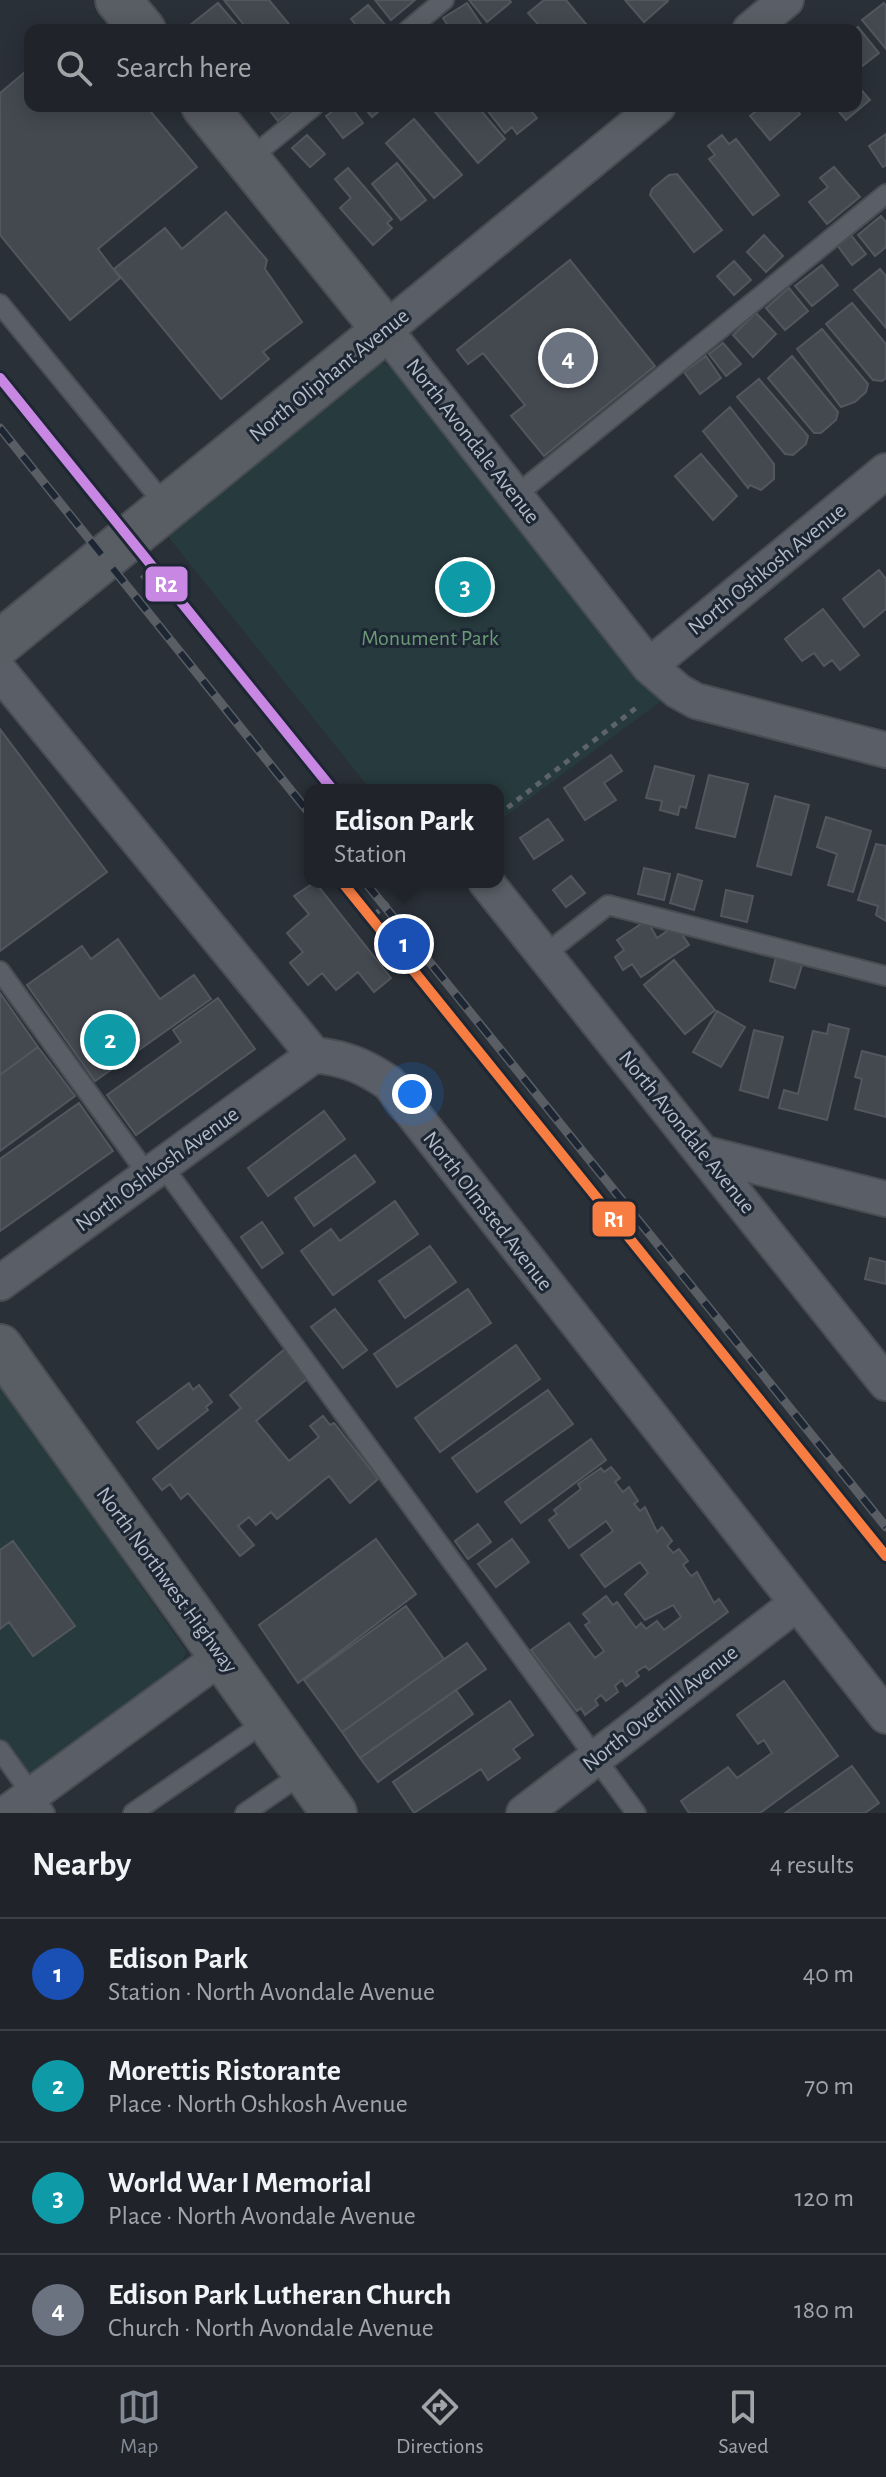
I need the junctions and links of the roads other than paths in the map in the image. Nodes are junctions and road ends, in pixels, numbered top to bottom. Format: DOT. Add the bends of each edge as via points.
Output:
graph roads {
  1 [pos="118,0"];
  2 [pos="444,0"];
  3 [pos="786,0"];
  4 [pos="138,24"];
  5 [pos="415,24"];
  6 [pos="757,24"];
  7 [pos="209,112"];
  8 [pos="307,112"];
  9 [pos="651,112"];
  10 [pos="248,160"];
  11 [pos="886,194"];
  12 [pos="0,304"];
  13 [pos="385,330"];
  14 [pos="886,471"];
  15 [pos="515,496"];
  16 [pos="166,506"];
  17 [pos="0,643"];
  18 [pos="649,666"];
  19 [pos="0,672"];
  20 [pos="883,747"];
  21 [pos="491,888"];
  22 [pos="544,955"];
  23 [pos="0,971"];
  24 [pos="886,976"];
  25 [pos="314,1055"];
  26 [pos="706,1154"];
  27 [pos="155,1170"];
  28 [pos="886,1199"];
  29 [pos="0,1283"];
  30 [pos="0,1347"];
  31 [pos="886,1383"];
  32 [pos="796,1604"];
  33 [pos="222,1656"];
  34 [pos="886,1716"];
  35 [pos="268,1720"];
  36 [pos="0,1750"];
  37 [pos="597,1757"];
  38 [pos="305,1772"];
  39 [pos="28,1807"];
  40 [pos="133,1813"];
  41 [pos="245,1813"];
  42 [pos="334,1813"];
  43 [pos="524,1813"];
  44 [pos="636,1813"];
  1 -- 4 [label="street"];
  2 -- 5 [label="lane"];
  3 -- 6 [label="street"];
  7 -- 10 [label="street, North Avondale Avenue"];
  8 -- 10 [label="lane"];
  9 -- 13 [label="street, North Oliphant Avenue"];
  10 -- 13 [label="street, North Avondale Avenue"];
  11 -- 15 [label="lane"];
  12 -- 16 [label="lane"];
  13 -- 15 [label="street, North Avondale Avenue"];
  13 -- 16 [label="street, North Oliphant Avenue"];
  14 -- 18 [label="street, North Oshkosh Avenue"];
  15 -- 18 [label="street, North Avondale Avenue"];
  16 -- 17 [label="street, North Oliphant Avenue"];
  18 -- 20 [label="street, North Avondale Avenue" via="696,701"];
  19 -- 25 [label="street"];
  21 -- 22 [label="street, North Avondale Avenue"];
  22 -- 24 [label="lane" via="608,905"];
  22 -- 26 [label="street, North Avondale Avenue"];
  23 -- 27 [label="lane"];
  25 -- 27 [label="street, North Oshkosh Avenue"];
  25 -- 32 [label="street, North Olmsted Avenue" via="363,1065 389,1083"];
  26 -- 28 [label="street"];
  26 -- 31 [label="street, North Avondale Avenue"];
  27 -- 29 [label="street, North Oshkosh Avenue"];
  27 -- 37 [label="lane"];
  30 -- 33 [label="street, North Northwest Highway"];
  32 -- 34 [label="street, North Olmsted Avenue"];
  32 -- 37 [label="street, North Overhill Avenue"];
  33 -- 35 [label="street, North Northwest Highway"];
  33 -- 39 [label="street"];
  35 -- 38 [label="street, North Northwest Highway"];
  35 -- 40 [label="lane"];
  36 -- 39 [label="lane"];
  37 -- 43 [label="street, North Overhill Avenue"];
  37 -- 44 [label="lane"];
  38 -- 41 [label="lane"];
  38 -- 42 [label="street, North Northwest Highway"];
}
